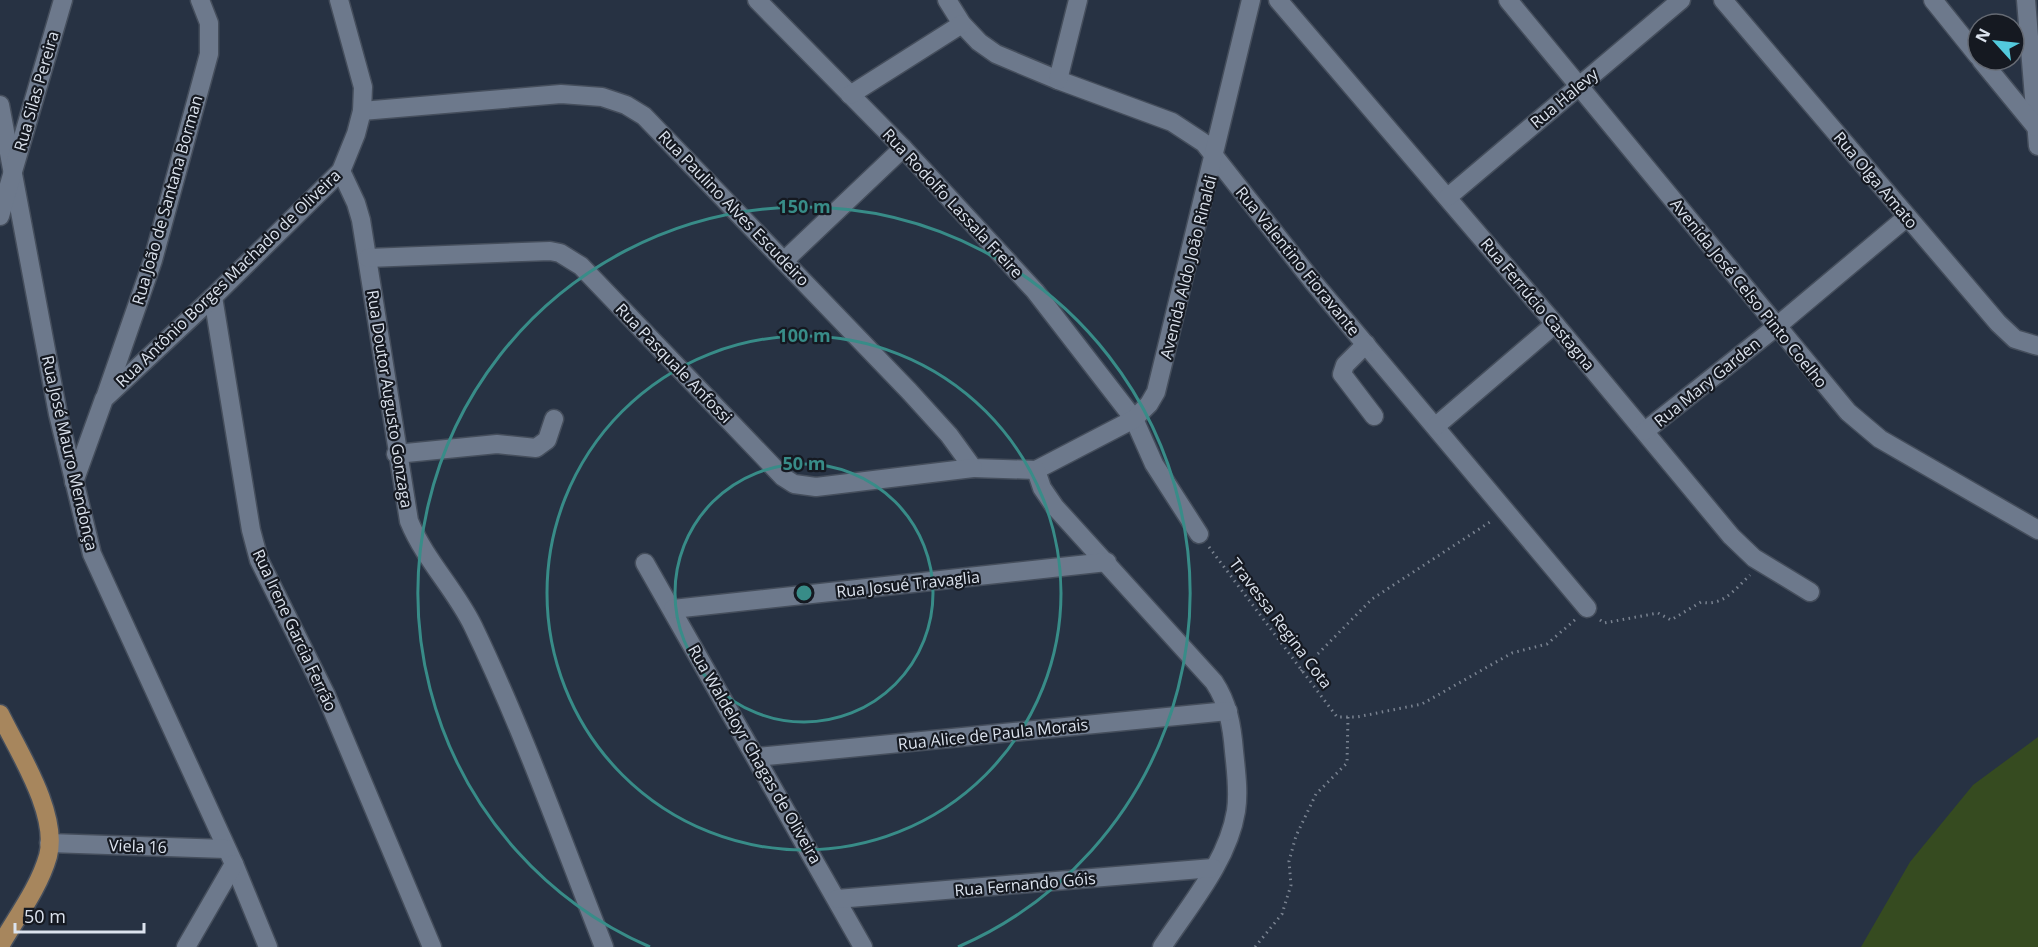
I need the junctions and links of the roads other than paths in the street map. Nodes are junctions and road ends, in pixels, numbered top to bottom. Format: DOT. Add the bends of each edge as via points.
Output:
graph roads {
  1 [pos="63,0"];
  2 [pos="200,0"];
  3 [pos="339,0"];
  4 [pos="757,0"];
  5 [pos="947,0"];
  6 [pos="1078,0"];
  7 [pos="1251,0"];
  8 [pos="1278,0"];
  9 [pos="1508,0"];
  10 [pos="1681,0"];
  11 [pos="1724,0"];
  12 [pos="1932,0"];
  13 [pos="2026,0"];
  14 [pos="962,24"];
  15 [pos="2033,40"];
  16 [pos="1966,41"];
  17 [pos="1991,72"];
  18 [pos="1058,80"];
  19 [pos="1579,84"];
  20 [pos="850,95"];
  21 [pos="0,105"];
  22 [pos="362,111"];
  23 [pos="2036,128"];
  24 [pos="2038,147"];
  25 [pos="903,148"];
  26 [pos="1215,158"];
  27 [pos="341,171"];
  28 [pos="12,172"];
  29 [pos="1448,197"];
  30 [pos="0,216"];
  31 [pos="1907,217"];
  32 [pos="368,258"];
  33 [pos="785,260"];
  34 [pos="213,297"];
  35 [pos="1555,324"];
  36 [pos="1776,327"];
  37 [pos="1366,344"];
  38 [pos="2038,346"];
  39 [pos="104,399"];
  40 [pos="1374,416"];
  41 [pos="554,419"];
  42 [pos="1134,419"];
  43 [pos="1436,426"];
  44 [pos="1646,431"];
  45 [pos="396,454"];
  46 [pos="974,468"];
  47 [pos="1036,470"];
  48 [pos="74,482"];
  49 [pos="2038,530"];
  50 [pos="1199,534"];
  51 [pos="645,562"];
  52 [pos="1107,562"];
  53 [pos="1810,591"];
  54 [pos="1587,608"];
  55 [pos="673,609"];
  56 [pos="1228,711"];
  57 [pos="0,714"];
  58 [pos="757,757"];
  59 [pos="50,843"];
  60 [pos="230,856"];
  61 [pos="1213,868"];
  62 [pos="837,899"];
  63 [pos="0,946"];
  64 [pos="186,947"];
  65 [pos="268,947"];
  66 [pos="432,947"];
  67 [pos="604,947"];
  68 [pos="863,947"];
  69 [pos="1162,947"];
  1 -- 28 [label="street, Rua Silas Pereira"];
  2 -- 39 [label="street, Rua João de Santana Borman" via="210,29 209,54 153,260"];
  3 -- 22 [label="street, Rua Antônio Borges Machado de Oliveira" via="361,78"];
  4 -- 20 [label="street, Rua Rodolfo Lassala Freire"];
  5 -- 14 [label="street, Rua Valentino Fioravante"];
  6 -- 18 [label="street"];
  7 -- 26 [label="street, Avenida Aldo João Rinaldi"];
  8 -- 29 [label="street, Rua Ferrúcio Castagna"];
  9 -- 19 [label="street, Avenida José Celso Pinto Coelho"];
  10 -- 19 [label="street, Rua Halevy"];
  11 -- 31 [label="street, Rua Olga Amato"];
  12 -- 16 [label="street"];
  13 -- 15 [label="street"];
  14 -- 18 [label="street, Rua Valentino Fioravante" via="996,54"];
  14 -- 20 [label="street"];
  15 -- 23 [label="street"];
  17 -- 23 [label="street"];
  18 -- 26 [label="street, Rua Valentino Fioravante" via="1172,122 1204,143"];
  19 -- 29 [label="street, Rua Halevy"];
  19 -- 36 [label="street, Avenida José Celso Pinto Coelho"];
  20 -- 25 [label="street, Rua Rodolfo Lassala Freire"];
  21 -- 28 [label="street, Rua José Mauro Mendonça"];
  22 -- 27 [label="street, Rua Antônio Borges Machado de Oliveira"];
  22 -- 33 [label="street, Rua Paulino Alves Escudeiro" via="561,94 615,100 644,116"];
  23 -- 24 [label="street"];
  25 -- 33 [label="street"];
  25 -- 42 [label="street, Rua Rodolfo Lassala Freire" via="1035,291"];
  26 -- 37 [label="street, Rua Valentino Fioravante"];
  26 -- 42 [label="street, Avenida Aldo João Rinaldi" via="1162,374 1149,404"];
  27 -- 32 [label="street, Rua Doutor Augusto Gonzaga" via="356,203"];
  27 -- 34 [label="street, Rua Antônio Borges Machado de Oliveira"];
  28 -- 30 [label="street, Rua Silas Pereira"];
  28 -- 48 [label="street, Rua José Mauro Mendonça"];
  29 -- 35 [label="street, Rua Ferrúcio Castagna"];
  31 -- 36 [label="street, Rua Mary Garden"];
  31 -- 38 [label="street, Rua Olga Amato" via="1998,323 2015,339"];
  32 -- 45 [label="street, Rua Doutor Augusto Gonzaga"];
  32 -- 46 [label="street, Rua Pasquale Anfossi" via="560,253 581,266 794,484 816,487"];
  33 -- 46 [label="street, Rua Paulino Alves Escudeiro" via="949,435"];
  34 -- 39 [label="street, Rua Antônio Borges Machado de Oliveira"];
  34 -- 66 [label="street, Rua Irene Garcia Ferrão" via="259,560 331,705"];
  35 -- 43 [label="street"];
  35 -- 44 [label="street, Rua Ferrúcio Castagna"];
  36 -- 44 [label="street, Rua Mary Garden"];
  36 -- 49 [label="street, Avenida José Celso Pinto Coelho" via="1864,427"];
  37 -- 40 [label="street" via="1342,370 1343,377"];
  37 -- 43 [label="street, Rua Valentino Fioravante"];
  39 -- 48 [label="street, Rua Antônio Borges Machado de Oliveira"];
  41 -- 45 [label="street" via="547,440 536,448 488,444"];
  42 -- 47 [label="street, Avenida Aldo João Rinaldi"];
  42 -- 50 [label="street, Rua Rodolfo Lassala Freire" via="1154,464"];
  43 -- 54 [label="street, Rua Valentino Fioravante"];
  44 -- 53 [label="street, Rua Ferrúcio Castagna" via="1731,536 1762,563"];
  45 -- 67 [label="street, Rua Doutor Augusto Gonzaga" via="409,521 417,540 453,589 500,684"];
  46 -- 47 [label="street"];
  47 -- 52 [label="street" via="1050,500"];
  48 -- 60 [label="street, Rua José Mauro Mendonça" via="103,583"];
  51 -- 55 [label="street, Rua Waldeloyr Chagas de Oliveira"];
  52 -- 55 [label="street, Rua Josué Travaglia"];
  52 -- 56 [label="street" via="1214,682"];
  55 -- 58 [label="street, Rua Waldeloyr Chagas de Oliveira"];
  56 -- 58 [label="street, Rua Alice de Paula Morais"];
  56 -- 61 [label="street" via="1236,810 1224,849"];
  57 -- 59 [label="main road" via="36,787"];
  58 -- 62 [label="street, Rua Waldeloyr Chagas de Oliveira"];
  59 -- 60 [label="street, Viela 16"];
  59 -- 63 [label="main road" via="39,877"];
  60 -- 64 [label="street"];
  60 -- 65 [label="street, Rua José Mauro Mendonça"];
  61 -- 62 [label="street, Rua Fernando Góis"];
  61 -- 69 [label="street"];
  62 -- 68 [label="street, Rua Waldeloyr Chagas de Oliveira"];
}
